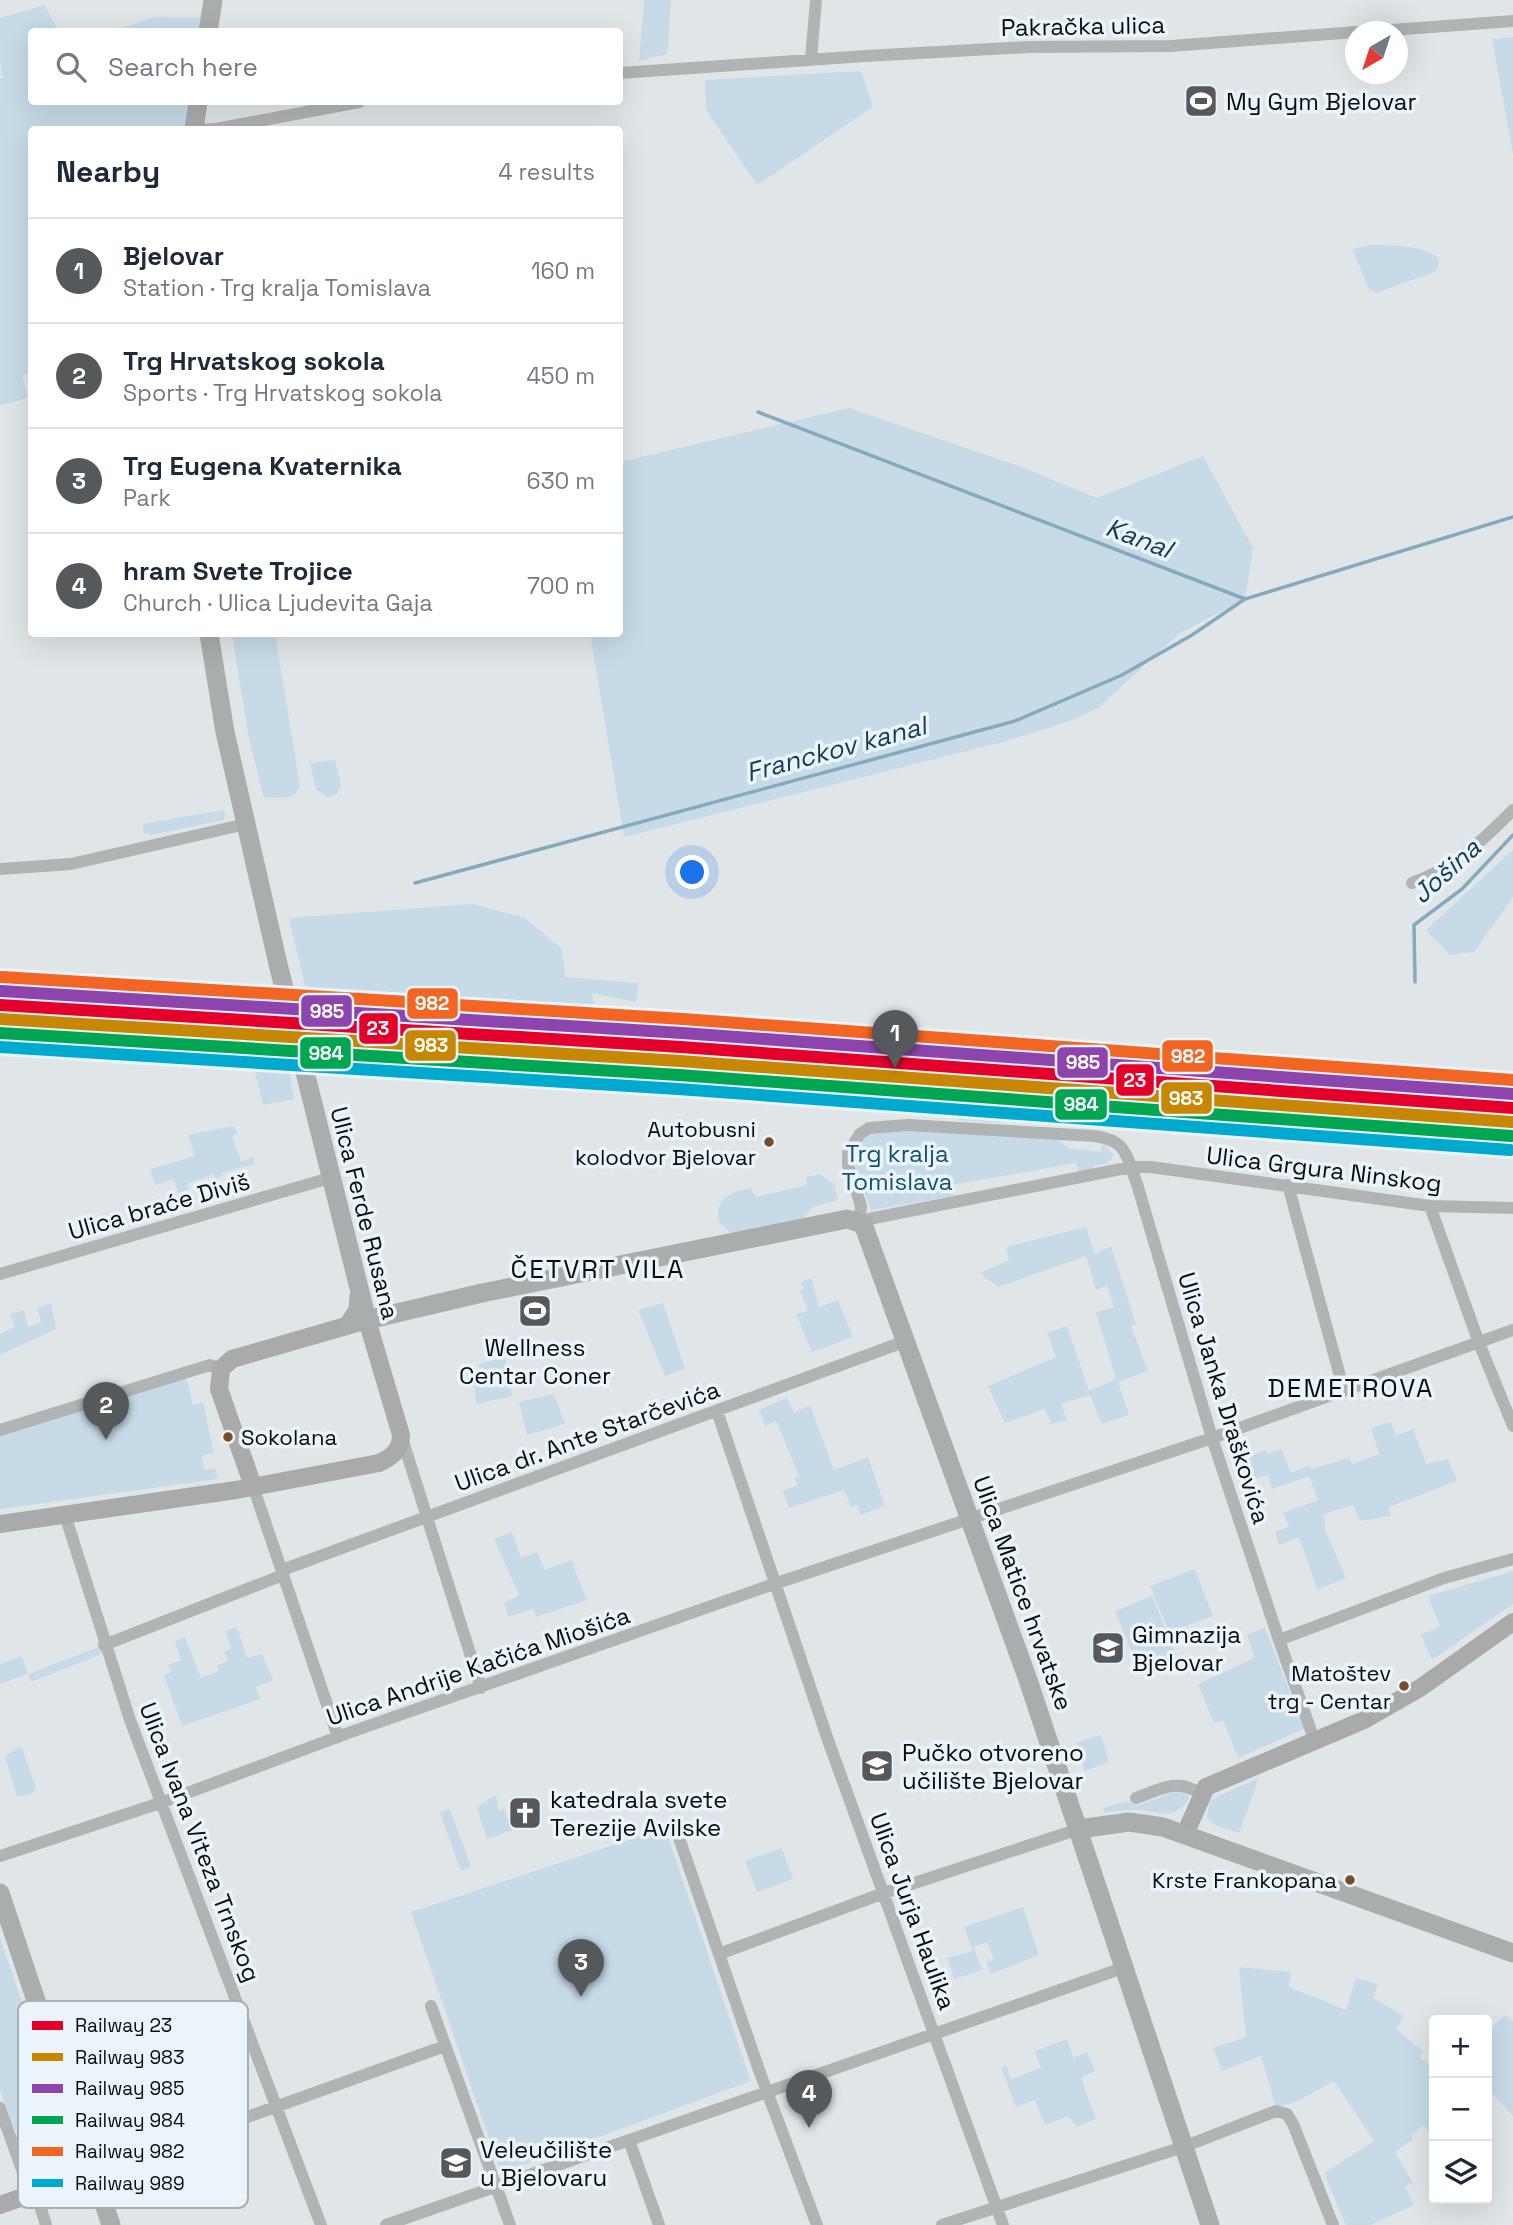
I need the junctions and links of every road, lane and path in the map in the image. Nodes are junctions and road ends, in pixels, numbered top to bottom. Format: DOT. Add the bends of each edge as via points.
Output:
graph roads {
  1 [pos="213,0"];
  2 [pos="816,0"];
  3 [pos="1513,21"];
  4 [pos="209,28"];
  5 [pos="1408,29"];
  6 [pos="1345,33"];
  7 [pos="811,59"];
  8 [pos="623,73"];
  9 [pos="198,105"];
  10 [pos="343,105"];
  11 [pos="195,126"];
  12 [pos="232,126"];
  13 [pos="209,637"];
  14 [pos="1513,810"];
  15 [pos="246,824"];
  16 [pos="0,869"];
  17 [pos="1412,883"];
  18 [pos="0,1037"];
  19 [pos="298,1043"];
  20 [pos="1131,1167"];
  21 [pos="330,1178"];
  22 [pos="1288,1185"];
  23 [pos="1430,1206"];
  24 [pos="1513,1209"];
  25 [pos="859,1221"];
  26 [pos="0,1274"];
  27 [pos="358,1322"];
  28 [pos="1513,1330"];
  29 [pos="906,1340"];
  30 [pos="1479,1343"];
  31 [pos="221,1368"];
  32 [pos="1344,1391"];
  33 [pos="717,1411"];
  34 [pos="1513,1426"];
  35 [pos="0,1430"];
  36 [pos="401,1435"];
  37 [pos="1212,1438"];
  38 [pos="384,1461"];
  39 [pos="243,1463"];
  40 [pos="414,1478"];
  41 [pos="253,1486"];
  42 [pos="221,1490"];
  43 [pos="65,1515"];
  44 [pos="426,1518"];
  45 [pos="970,1518"];
  46 [pos="0,1524"];
  47 [pos="1513,1559"];
  48 [pos="283,1572"];
  49 [pos="774,1584"];
  50 [pos="1513,1622"];
  51 [pos="102,1638"];
  52 [pos="1279,1640"];
  53 [pos="481,1688"];
  54 [pos="338,1737"];
  55 [pos="1315,1742"];
  56 [pos="1200,1794"];
  57 [pos="1136,1798"];
  58 [pos="163,1802"];
  59 [pos="1079,1829"];
  60 [pos="1185,1834"];
  61 [pos="678,1835"];
  62 [pos="0,1856"];
  63 [pos="0,1892"];
  64 [pos="884,1893"];
  65 [pos="1513,1952"];
  66 [pos="719,1954"];
  67 [pos="1123,1968"];
  68 [pos="37,2001"];
  69 [pos="237,2001"];
  70 [pos="431,2006"];
  71 [pos="248,2031"];
  72 [pos="935,2034"];
  73 [pos="445,2046"];
  74 [pos="766,2090"];
  75 [pos="276,2107"];
  76 [pos="0,2108"];
  77 [pos="248,2117"];
  78 [pos="629,2140"];
  79 [pos="1183,2147"];
  80 [pos="18,2155"];
  81 [pos="496,2186"];
  82 [pos="18,2199"];
  83 [pos="0,2206"];
  84 [pos="998,2207"];
  85 [pos="39,2208"];
  86 [pos="106,2208"];
  87 [pos="46,2225"];
  88 [pos="111,2225"];
  89 [pos="320,2225"];
  90 [pos="386,2225"];
  91 [pos="510,2225"];
  92 [pos="659,2225"];
  93 [pos="817,2225"];
  94 [pos="942,2225"];
  95 [pos="1003,2225"];
  96 [pos="1210,2225"];
  97 [pos="1333,2225"];
  1 -- 4 [label="main road"];
  2 -- 7 [label="street"];
  3 -- 5 [label="street"];
  6 -- 7 [label="street, Pakračka ulica" via="1171,46 1028,47"];
  7 -- 8 [label="street, Pakračka ulica"];
  9 -- 11 [label="main road"];
  10 -- 12 [label="street"];
  13 -- 15 [label="main road, Ulica Ferde Rusana"];
  14 -- 17 [label="street" via="1473,850 1441,873"];
  15 -- 16 [label="street" via="71,864"];
  15 -- 19 [label="main road, Ulica Ferde Rusana"];
  18 -- 19 [label="street"];
  19 -- 21 [label="main road, Ulica Ferde Rusana"];
  20 -- 22 [label="street, Ulica Grgura Ninskog"];
  20 -- 25 [label="street"];
  20 -- 25 [label="street" via="1122,1146 1105,1137 878,1125 860,1134 848,1153 861,1206"];
  20 -- 37 [label="street, Ulica Janka Draškovića"];
  21 -- 26 [label="street, Ulica braće Diviš"];
  21 -- 27 [label="main road, Ulica Ferde Rusana" via="359,1291"];
  22 -- 23 [label="street, Ulica Grgura Ninskog"];
  22 -- 32 [label="street"];
  23 -- 24 [label="street, Ulica Grgura Ninskog"];
  23 -- 30 [label="street"];
  25 -- 27 [label="main road" via="847,1219"];
  25 -- 29 [label="main road, Ulica Matice hrvatske"];
  27 -- 31 [label="main road" via="232,1359"];
  27 -- 36 [label="main road, Ulica Ferde Rusana"];
  28 -- 30 [label="street, Ulica Andrije Kačića Miošića"];
  29 -- 33 [label="street, Ulica dr. Ante Starčevića"];
  29 -- 45 [label="main road, Ulica Matice hrvatske"];
  30 -- 32 [label="street, Ulica Andrije Kačića Miošića"];
  30 -- 34 [label="street"];
  31 -- 35 [label="street" via="210,1365"];
  31 -- 39 [label="main road" via="219,1388"];
  32 -- 37 [label="street, Ulica Andrije Kačića Miošića"];
  33 -- 44 [label="street, Ulica dr. Ante Starčevića"];
  33 -- 49 [label="street, Ulica Jurja Haulika"];
  36 -- 38 [label="main road" via="399,1448"];
  36 -- 40 [label="street, Ulica Ferde Rusana"];
  37 -- 45 [label="street, Ulica Andrije Kačića Miošića"];
  37 -- 52 [label="street, Ulica Janka Draškovića"];
  38 -- 40 [label="street" via="398,1463"];
  38 -- 41 [label="main road"];
  39 -- 41 [label="main road"];
  39 -- 42 [label="main road" via="239,1475"];
  40 -- 44 [label="street, Ulica Ferde Rusana"];
  41 -- 42 [label="main road"];
  41 -- 48 [label="street"];
  42 -- 43 [label="main road"];
  43 -- 46 [label="main road"];
  43 -- 51 [label="street, Ulica Ivana Viteza Trnskog"];
  44 -- 48 [label="street, Ulica dr. Ante Starčevića"];
  44 -- 53 [label="street, Ulica Ferde Rusana"];
  45 -- 49 [label="street, Ulica Andrije Kačića Miošića"];
  45 -- 59 [label="main road, Ulica Matice hrvatske"];
  47 -- 52 [label="street" via="1444,1578"];
  48 -- 51 [label="street, Ulica dr. Ante Starčevića"];
  48 -- 54 [label="street"];
  49 -- 53 [label="street, Ulica Andrije Kačića Miošića"];
  49 -- 64 [label="street, Ulica Jurja Haulika"];
  50 -- 55 [label="main road" via="1420,1688"];
  51 -- 58 [label="street, Ulica Ivana Viteza Trnskog"];
  52 -- 55 [label="street, Ulica Janka Draškovića"];
  53 -- 54 [label="street, Ulica Andrije Kačića Miošića"];
  54 -- 58 [label="street, Ulica Andrije Kačića Miošića"];
  55 -- 56 [label="main road" via="1231,1775"];
  56 -- 57 [label="street" via="1174,1784"];
  56 -- 60 [label="main road"];
  58 -- 62 [label="street, Ulica Andrije Kačića Miošića"];
  58 -- 69 [label="street, Ulica Ivana Viteza Trnskog"];
  59 -- 60 [label="main road" via="1129,1822"];
  59 -- 64 [label="street"];
  59 -- 67 [label="main road, Ulica Matice hrvatske"];
  60 -- 65 [label="main road"];
  61 -- 66 [label="street"];
  63 -- 68 [label="main road"];
  64 -- 66 [label="street"];
  64 -- 72 [label="street, Ulica Jurja Haulika"];
  66 -- 74 [label="street"];
  67 -- 72 [label="street"];
  67 -- 79 [label="main road, Ulica Matice hrvatske"];
  70 -- 73 [label="street"];
  71 -- 75 [label="street, Ulica Ivana Viteza Trnskog"];
  72 -- 74 [label="street"];
  72 -- 84 [label="street, Ulica Jurja Haulika"];
  73 -- 75 [label="street"];
  73 -- 81 [label="street"];
  74 -- 78 [label="street"];
  74 -- 93 [label="street"];
  75 -- 77 [label="street"];
  75 -- 89 [label="street, Ulica Ivana Viteza Trnskog"];
  76 -- 80 [label="street"];
  78 -- 81 [label="street"];
  78 -- 92 [label="street"];
  79 -- 84 [label="street"];
  79 -- 96 [label="main road, Ulica Matice hrvatske"];
  79 -- 97 [label="street" via="1276,2111 1287,2113"];
  81 -- 90 [label="street"];
  81 -- 91 [label="street"];
  82 -- 83 [label="main road"];
  84 -- 94 [label="street"];
  84 -- 95 [label="street, Ulica Jurja Haulika"];
  85 -- 87 [label="street"];
  86 -- 88 [label="main road"];
}
